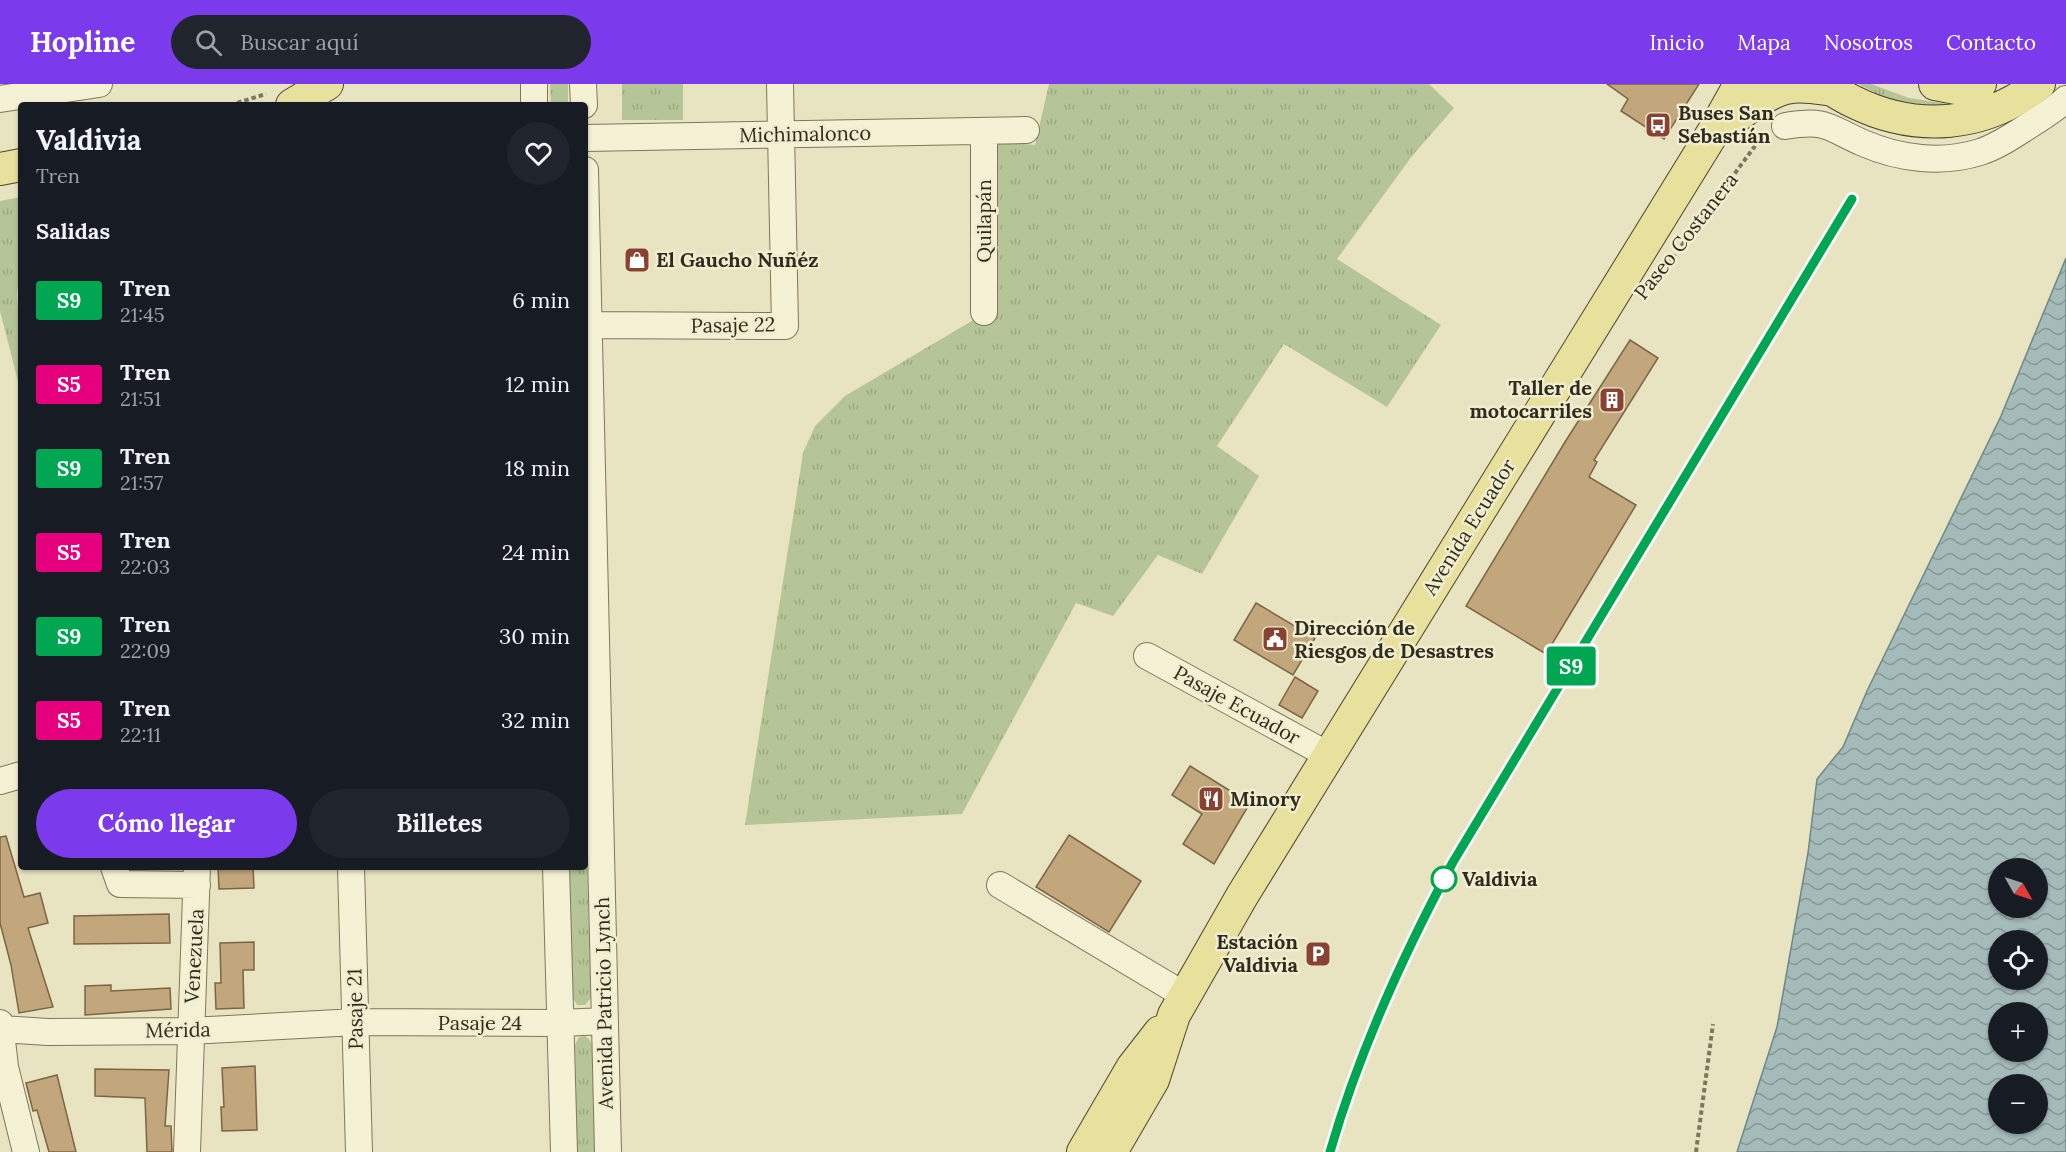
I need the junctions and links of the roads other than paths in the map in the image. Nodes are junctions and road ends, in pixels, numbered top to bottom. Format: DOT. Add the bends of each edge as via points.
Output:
graph roads {
  1 [pos="99,84"];
  2 [pos="534,84"];
  3 [pos="583,84"];
  4 [pos="780,84"];
  5 [pos="1740,84"];
  6 [pos="1935,84"];
  7 [pos="1980,84"];
  8 [pos="2039,84"];
  9 [pos="1828,87"];
  10 [pos="324,92"];
  11 [pos="0,99"];
  12 [pos="281,99"];
  13 [pos="2066,99"];
  14 [pos="534,102"];
  15 [pos="584,102"];
  16 [pos="1785,126"];
  17 [pos="1026,130"];
  18 [pos="984,131"];
  19 [pos="1712,134"];
  20 [pos="781,135"];
  21 [pos="588,138"];
  22 [pos="18,166"];
  23 [pos="0,169"];
  24 [pos="984,312"];
  25 [pos="588,325"];
  26 [pos="588,412"];
  27 [pos="590,586"];
  28 [pos="1147,656"];
  29 [pos="1328,755"];
  30 [pos="18,776"];
  31 [pos="0,781"];
  32 [pos="115,870"];
  33 [pos="351,870"];
  34 [pos="556,870"];
  35 [pos="197,876"];
  36 [pos="1000,885"];
  37 [pos="1179,1005"];
  38 [pos="605,1021"];
  39 [pos="356,1022"];
  40 [pos="560,1023"];
  41 [pos="1,1026"];
  42 [pos="190,1031"];
  43 [pos="26,1152"];
  44 [pos="187,1152"];
  45 [pos="358,1152"];
  46 [pos="564,1152"];
  47 [pos="608,1152"];
  48 [pos="1083,1152"];
  49 [pos="1111,1152"];
  1 -- 11 [label="street"];
  2 -- 14 [label="street"];
  3 -- 15 [label="street"];
  4 -- 20 [label="street, Pasaje 22"];
  5 -- 19 [label="main road, Avenida Ecuador"];
  6 -- 7 [label="main road" via="1956,88"];
  8 -- 9 [label="main road" via="1986,114 1947,122 1899,118 1865,107"];
  9 -- 19 [label="main road" via="1785,88"];
  10 -- 12 [label="main road"];
  13 -- 16 [label="street" via="2006,140 1954,158 1913,157 1887,151 1818,123"];
  17 -- 18 [label="street, Michimalonco"];
  18 -- 20 [label="street, Michimalonco"];
  18 -- 24 [label="street, Quilapán"];
  19 -- 29 [label="main road, Avenida Ecuador"];
  20 -- 21 [label="street, Michimalonco"];
  20 -- 25 [label="street, Pasaje 22" via="785,326"];
  22 -- 23 [label="main road"];
  26 -- 27 [label="street, Avenida Patricio Lynch"];
  27 -- 38 [label="street, Avenida Patricio Lynch"];
  28 -- 29 [label="street, Pasaje Ecuador"];
  29 -- 37 [label="main road, Avenida Ecuador"];
  30 -- 31 [label="street"];
  32 -- 35 [label="street" via="120,884"];
  33 -- 39 [label="street, Pasaje 21"];
  34 -- 40 [label="street"];
  35 -- 42 [label="street, Venezuela"];
  36 -- 37 [label="street"];
  37 -- 48 [label="main road, Avenida Ecuador" via="1132,1068"];
  37 -- 49 [label="main road, Avenida Ecuador" via="1153,1080"];
  38 -- 40 [label="street, Pasaje 24"];
  38 -- 47 [label="street, Avenida Patricio Lynch"];
  39 -- 40 [label="street, Pasaje 24"];
  39 -- 42 [label="street, Mérida"];
  39 -- 45 [label="street, Pasaje 21"];
  40 -- 46 [label="street"];
  41 -- 42 [label="street, Mérida" via="48,1032"];
  41 -- 43 [label="street" via="5,1068"];
  42 -- 44 [label="street, Venezuela"];
}
